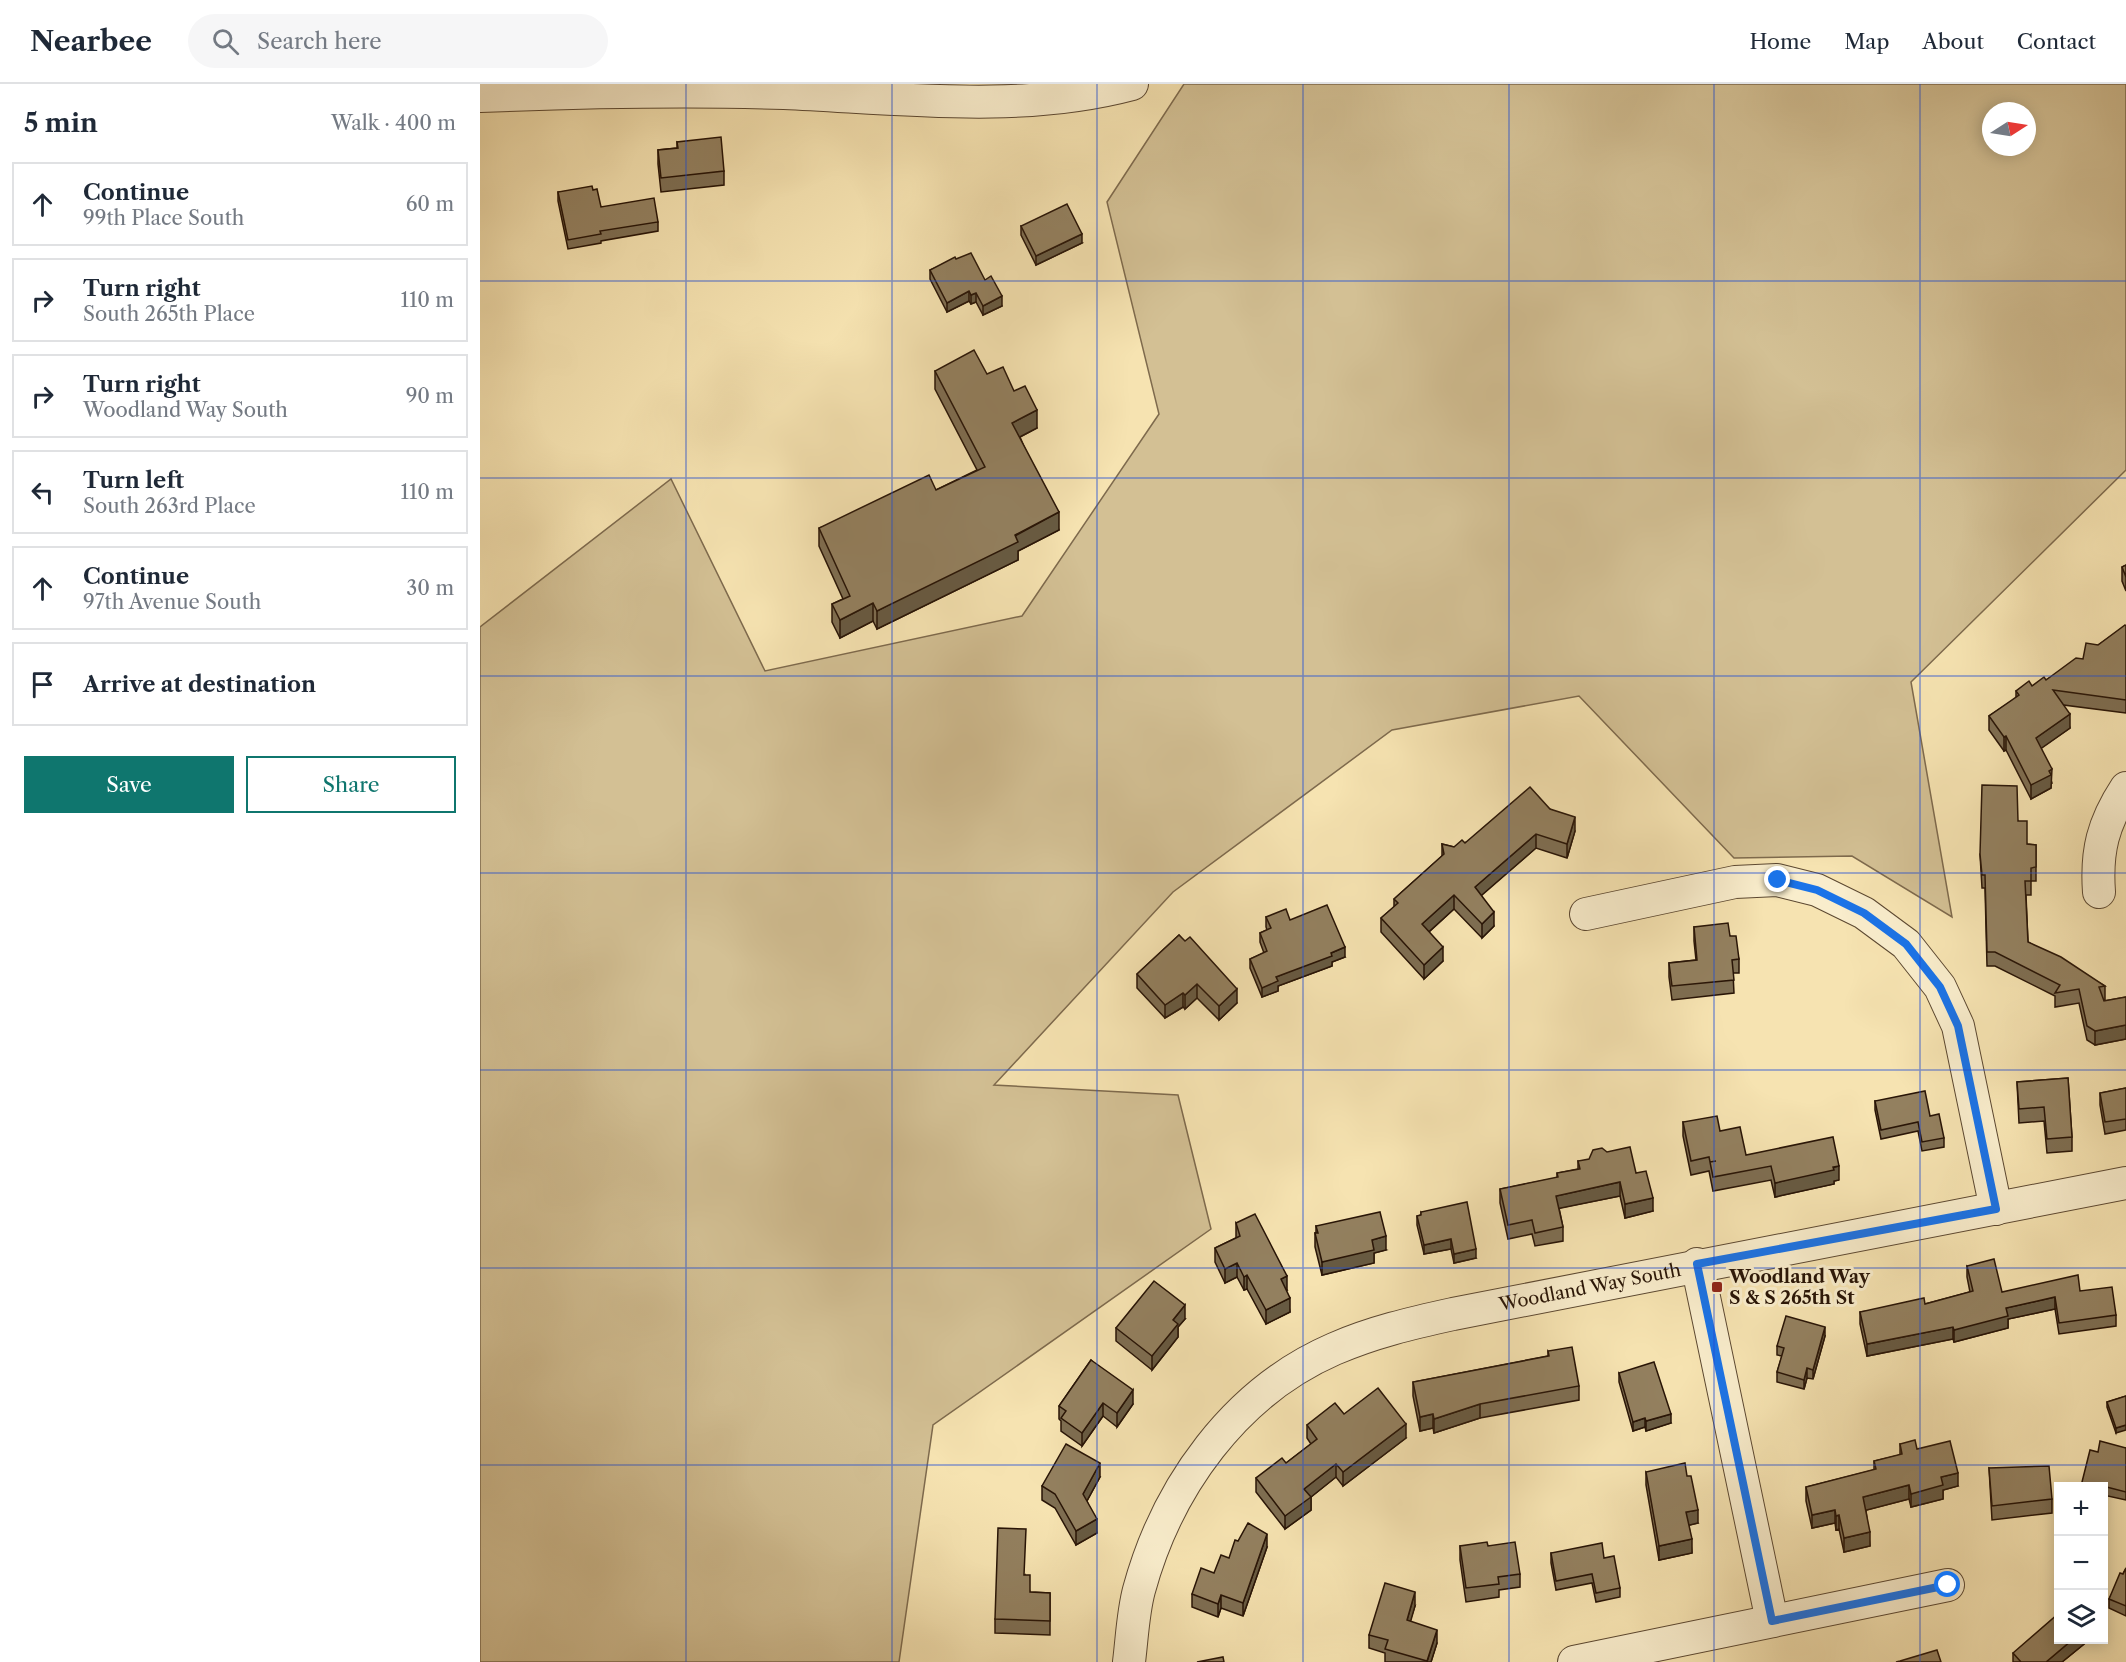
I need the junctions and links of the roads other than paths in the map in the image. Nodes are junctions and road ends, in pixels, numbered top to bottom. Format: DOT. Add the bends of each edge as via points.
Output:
graph roads {
  1 [pos="1132,84"];
  2 [pos="480,96"];
  3 [pos="2126,788"];
  4 [pos="2099,892"];
  5 [pos="1586,914"];
  6 [pos="2126,1183"];
  7 [pos="1996,1209"];
  8 [pos="1697,1264"];
  9 [pos="1948,1585"];
  10 [pos="1772,1621"];
  11 [pos="1129,1662"];
  12 [pos="1574,1662"];
  1 -- 2 [label="street" via="1076,95 1002,101 701,90"];
  3 -- 4 [label="street" via="2102,835 2097,864"];
  5 -- 7 [label="street" via="1735,882 1778,880 1817,890 1864,913 1906,944 1940,987 1958,1026"];
  6 -- 7 [label="street, Woodland Way South"];
  7 -- 8 [label="street, Woodland Way South"];
  8 -- 10 [label="street"];
  8 -- 11 [label="street, Woodland Way South" via="1410,1323 1333,1349 1272,1387 1234,1418 1180,1488 1156,1537 1138,1592"];
  9 -- 10 [label="street"];
  10 -- 12 [label="street"];
}
